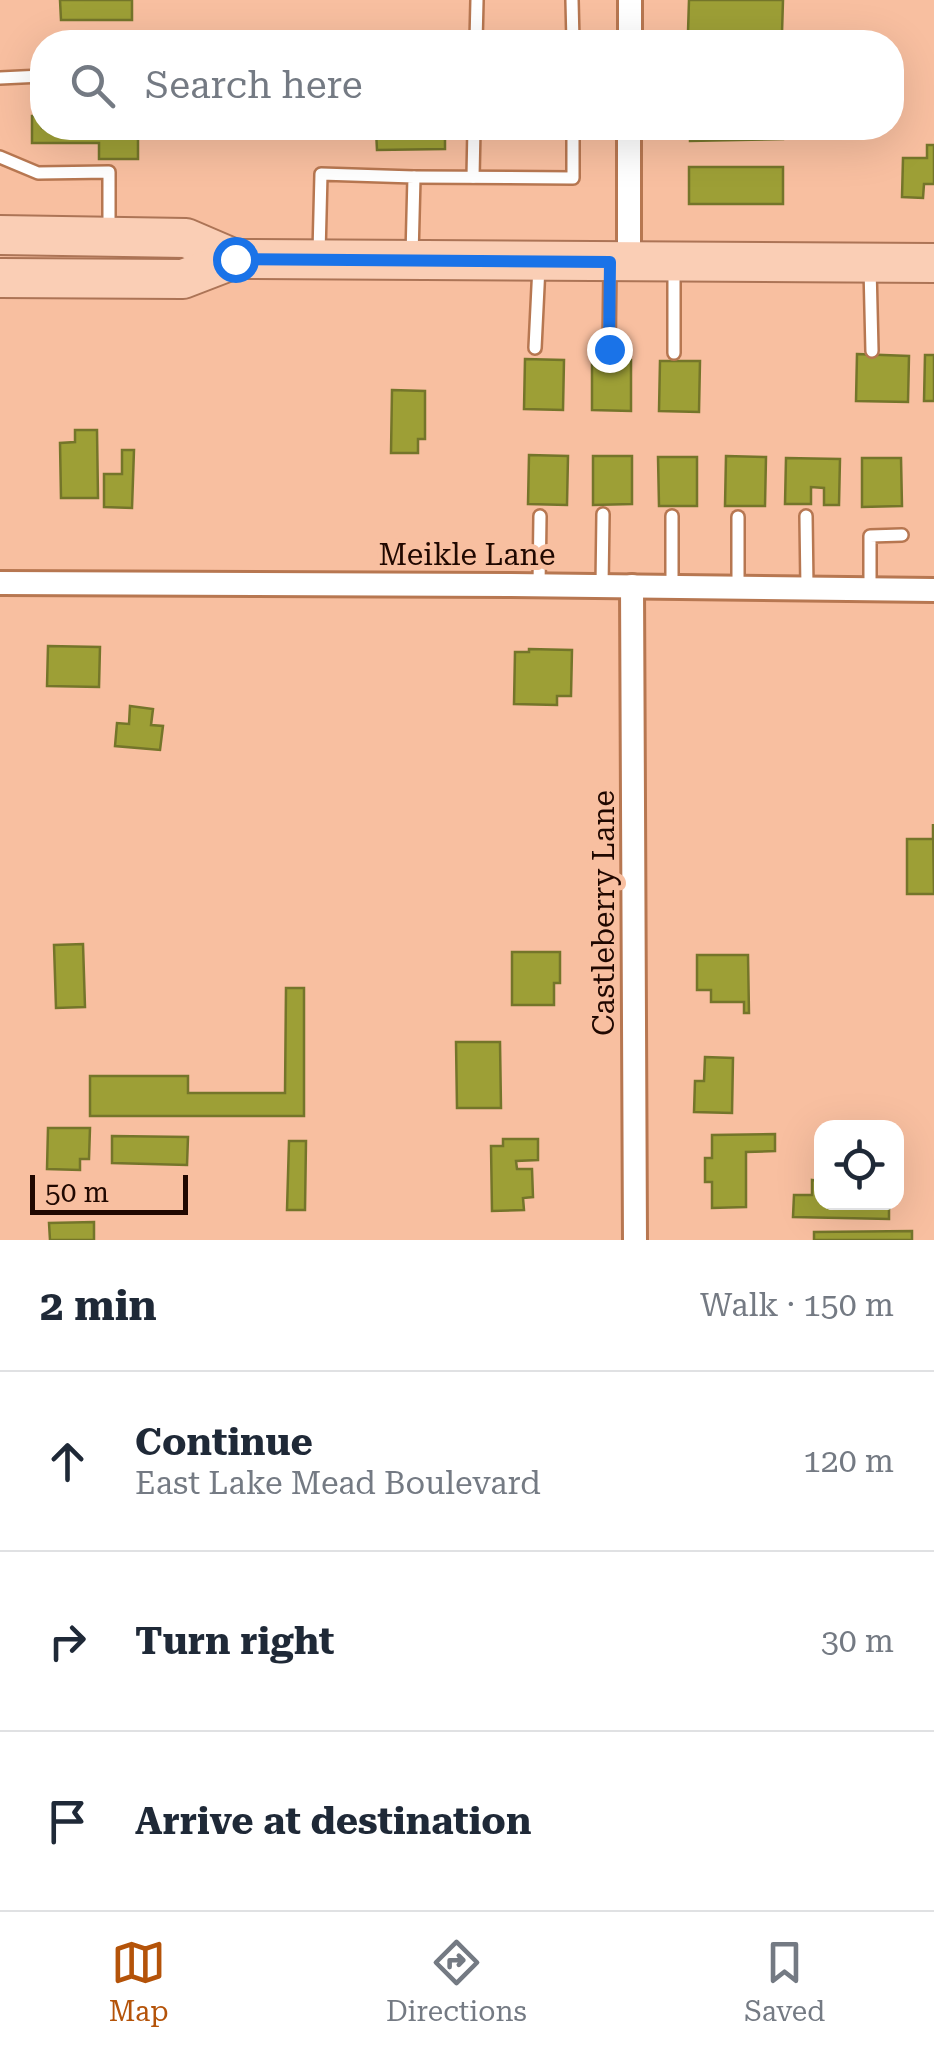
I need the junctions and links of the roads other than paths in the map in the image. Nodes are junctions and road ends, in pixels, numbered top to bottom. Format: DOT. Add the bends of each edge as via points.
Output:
graph roads {
  1 [pos="477,0"];
  2 [pos="572,0"];
  3 [pos="630,0"];
  4 [pos="476,30"];
  5 [pos="572,30"];
  6 [pos="630,30"];
  7 [pos="30,77"];
  8 [pos="0,78"];
  9 [pos="474,140"];
  10 [pos="573,140"];
  11 [pos="629,140"];
  12 [pos="0,157"];
  13 [pos="414,177"];
  14 [pos="473,177"];
  15 [pos="0,235"];
  16 [pos="109,236"];
  17 [pos="235,259"];
  18 [pos="319,260"];
  19 [pos="412,261"];
  20 [pos="539,262"];
  21 [pos="620,262"];
  22 [pos="674,262"];
  23 [pos="870,263"];
  24 [pos="934,263"];
  25 [pos="0,278"];
  26 [pos="535,348"];
  27 [pos="609,349"];
  28 [pos="872,351"];
  29 [pos="674,353"];
  30 [pos="603,514"];
  31 [pos="540,516"];
  32 [pos="672,516"];
  33 [pos="806,516"];
  34 [pos="738,517"];
  35 [pos="902,535"];
  36 [pos="0,584"];
  37 [pos="539,585"];
  38 [pos="602,586"];
  39 [pos="632,586"];
  40 [pos="672,586"];
  41 [pos="738,587"];
  42 [pos="807,588"];
  43 [pos="870,589"];
  44 [pos="934,590"];
  45 [pos="635,1240"];
  1 -- 4 [label="lane"];
  2 -- 5 [label="lane"];
  3 -- 6 [label="street"];
  7 -- 8 [label="lane"];
  9 -- 14 [label="lane"];
  10 -- 14 [label="lane" via="573,178"];
  11 -- 21 [label="street"];
  12 -- 16 [label="lane" via="38,173 109,172"];
  13 -- 14 [label="lane"];
  13 -- 18 [label="lane" via="321,174"];
  13 -- 19 [label="lane"];
  15 -- 16 [label="main road"];
  16 -- 17 [label="main road" via="186,238"];
  17 -- 18 [label="main road"];
  17 -- 25 [label="main road" via="182,279"];
  18 -- 19 [label="main road"];
  19 -- 20 [label="main road"];
  20 -- 21 [label="main road"];
  20 -- 26 [label="lane"];
  21 -- 22 [label="main road"];
  21 -- 27 [label="lane"];
  22 -- 23 [label="main road"];
  22 -- 29 [label="lane"];
  23 -- 24 [label="main road"];
  23 -- 28 [label="lane"];
  30 -- 38 [label="lane"];
  31 -- 37 [label="lane"];
  32 -- 40 [label="lane"];
  33 -- 42 [label="lane"];
  34 -- 41 [label="lane"];
  35 -- 43 [label="lane" via="870,536"];
  36 -- 37 [label="street, Meikle Lane"];
  37 -- 38 [label="street, Meikle Lane"];
  38 -- 39 [label="street, Meikle Lane"];
  39 -- 40 [label="street, Meikle Lane"];
  39 -- 45 [label="street, Castleberry Lane"];
  40 -- 41 [label="street, Meikle Lane"];
  41 -- 42 [label="street, Meikle Lane"];
  42 -- 43 [label="street, Meikle Lane"];
  43 -- 44 [label="street, Meikle Lane"];
}
